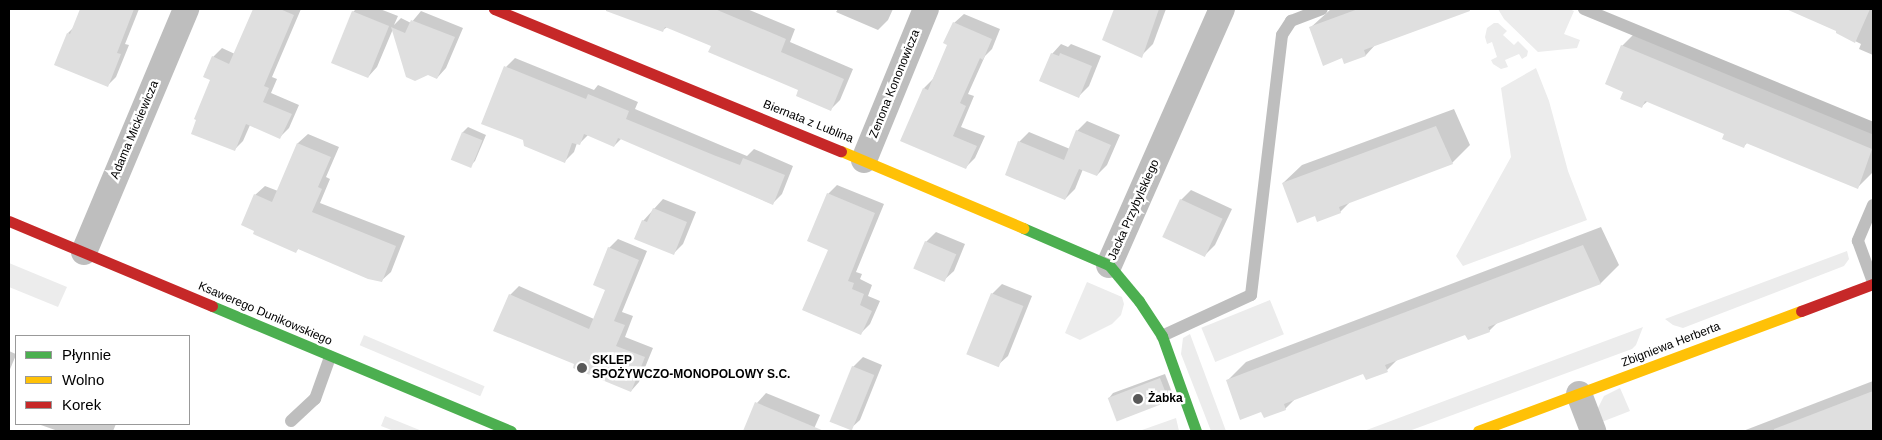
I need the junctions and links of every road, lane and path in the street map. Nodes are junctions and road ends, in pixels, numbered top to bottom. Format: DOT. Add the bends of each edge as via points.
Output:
graph roads {
  1 [pos="186,9"];
  2 [pos="494,9"];
  3 [pos="926,9"];
  4 [pos="1222,9"];
  5 [pos="1322,9"];
  6 [pos="1584,9"];
  7 [pos="1873,128"];
  8 [pos="864,160"];
  9 [pos="1873,204"];
  10 [pos="9,221"];
  11 [pos="84,252"];
  12 [pos="1110,265"];
  13 [pos="1873,283"];
  14 [pos="1162,336"];
  15 [pos="330,357"];
  16 [pos="1579,394"];
  17 [pos="291,421"];
  18 [pos="510,431"];
  19 [pos="1196,431"];
  20 [pos="1478,431"];
  21 [pos="1593,431"];
  1 -- 11 [label="street, Adama Mickiewicza"];
  2 -- 8 [label="street, Biernata z Lublina"];
  3 -- 8 [label="street, Zenona Kononowicza"];
  4 -- 12 [label="street, Jacka Przybylskiego"];
  5 -- 14 [label="lane" via="1290,21 1282,35 1251,295"];
  6 -- 7 [label="lane"];
  8 -- 12 [label="street, Biernata z Lublina"];
  9 -- 13 [label="lane" via="1858,241"];
  10 -- 11 [label="street, Ksawerego Dunikowskiego"];
  11 -- 15 [label="street, Ksawerego Dunikowskiego"];
  12 -- 14 [label="street, Jacka Przybylskiego"];
  13 -- 16 [label="street, Zbigniewa Herberta"];
  14 -- 19 [label="street, Jacka Przybylskiego"];
  15 -- 17 [label="lane" via="315,400"];
  15 -- 18 [label="street, Ksawerego Dunikowskiego"];
  16 -- 20 [label="street, Zbigniewa Herberta"];
  16 -- 21 [label="street"];
}
